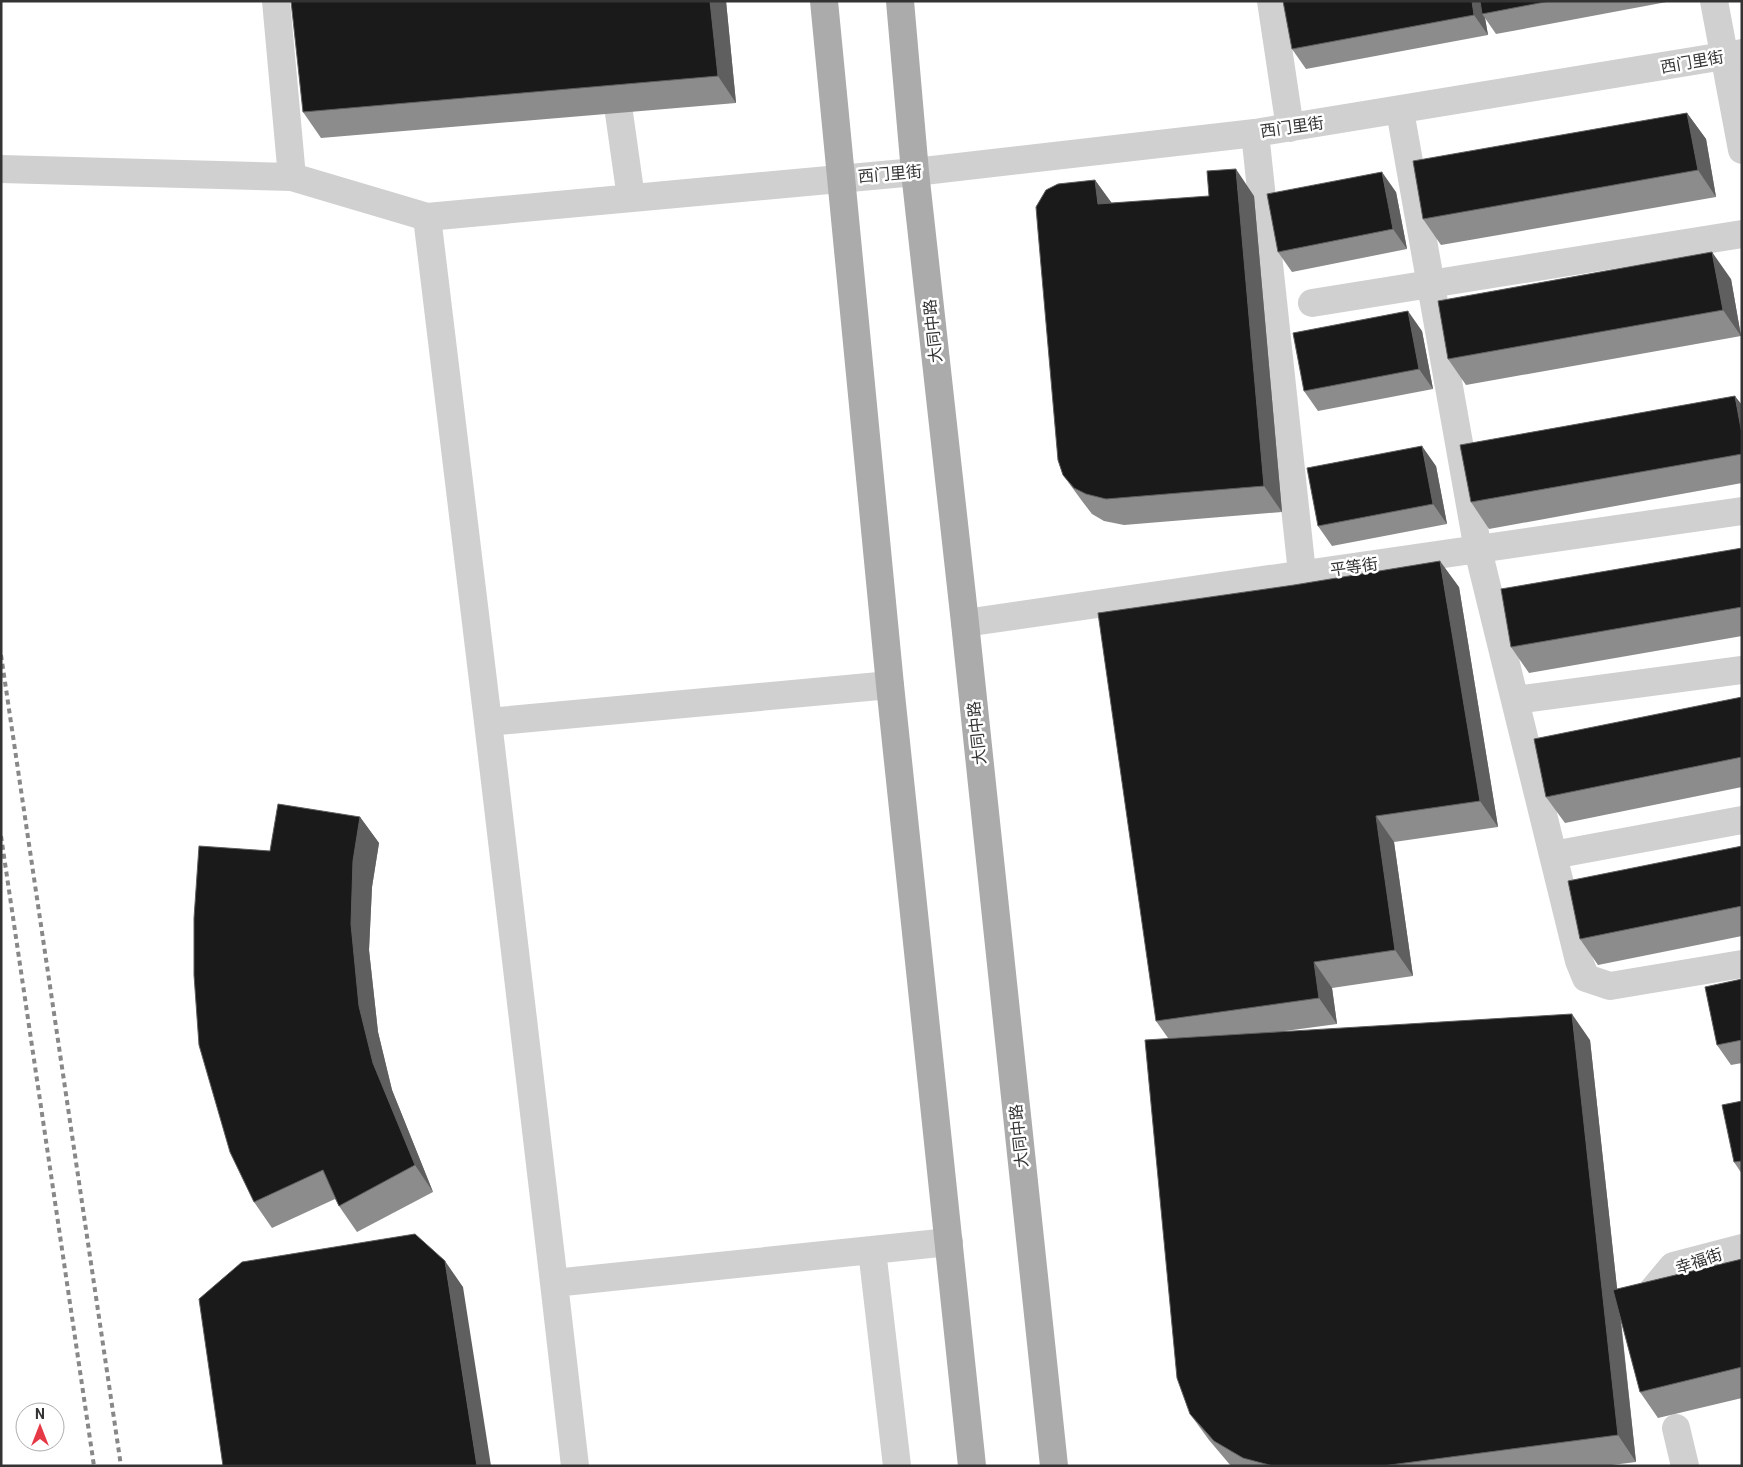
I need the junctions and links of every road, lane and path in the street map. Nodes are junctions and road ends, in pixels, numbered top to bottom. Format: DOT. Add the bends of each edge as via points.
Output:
graph roads {
  1 [pos="276,1"];
  2 [pos="824,1"];
  3 [pos="900,1"];
  4 [pos="1270,1"];
  5 [pos="1714,1"];
  6 [pos="1733,55"];
  7 [pos="1400,111"];
  8 [pos="619,113"];
  9 [pos="1290,128"];
  10 [pos="1255,133"];
  11 [pos="1742,150"];
  12 [pos="1,169"];
  13 [pos="915,172"];
  14 [pos="292,177"];
  15 [pos="839,179"];
  16 [pos="631,198"];
  17 [pos="428,216"];
  18 [pos="1742,234"];
  19 [pos="1431,284"];
  20 [pos="1312,304"];
  21 [pos="1742,511"];
  22 [pos="1478,550"];
  23 [pos="1302,574"];
  24 [pos="965,623"];
  25 [pos="1742,670"];
  26 [pos="890,685"];
  27 [pos="1515,700"];
  28 [pos="488,722"];
  29 [pos="1742,820"];
  30 [pos="1554,855"];
  31 [pos="1742,964"];
  32 [pos="948,1242"];
  33 [pos="1742,1248"];
  34 [pos="872,1250"];
  35 [pos="554,1283"];
  36 [pos="1646,1307"];
  37 [pos="1676,1428"];
  38 [pos="575,1466"];
  39 [pos="897,1466"];
  40 [pos="972,1466"];
  41 [pos="1054,1466"];
  42 [pos="1685,1466"];
  1 -- 14 [label="street"];
  2 -- 15 [label="main road"];
  3 -- 13 [label="main road, 大同中路"];
  4 -- 9 [label="street"];
  5 -- 6 [label="street"];
  6 -- 7 [label="street, 西门里街"];
  6 -- 11 [label="street"];
  7 -- 9 [label="street, 西门里街"];
  7 -- 19 [label="street"];
  8 -- 16 [label="street"];
  9 -- 10 [label="street, 西门里街"];
  10 -- 13 [label="street, 西门里街"];
  10 -- 23 [label="street"];
  12 -- 14 [label="street"];
  13 -- 15 [label="street, 西门里街"];
  13 -- 24 [label="main road, 大同中路"];
  14 -- 17 [label="street"];
  15 -- 16 [label="street, 西门里街"];
  15 -- 26 [label="main road"];
  16 -- 17 [label="street, 西门里街"];
  17 -- 28 [label="street"];
  18 -- 19 [label="street"];
  19 -- 20 [label="street"];
  19 -- 22 [label="street"];
  21 -- 22 [label="street, 平等街"];
  22 -- 23 [label="street, 平等街"];
  22 -- 27 [label="street"];
  23 -- 24 [label="street, 平等街"];
  24 -- 41 [label="main road, 大同中路"];
  25 -- 27 [label="street"];
  26 -- 28 [label="street"];
  26 -- 32 [label="main road"];
  27 -- 30 [label="street"];
  28 -- 35 [label="street"];
  29 -- 30 [label="street"];
  30 -- 31 [label="street" via="1586,978 1610,986"];
  32 -- 34 [label="street"];
  32 -- 40 [label="main road"];
  33 -- 36 [label="street, 幸福街" via="1673,1266 1653,1290"];
  34 -- 35 [label="street"];
  34 -- 39 [label="street"];
  35 -- 38 [label="street"];
  37 -- 42 [label="street"];
}
